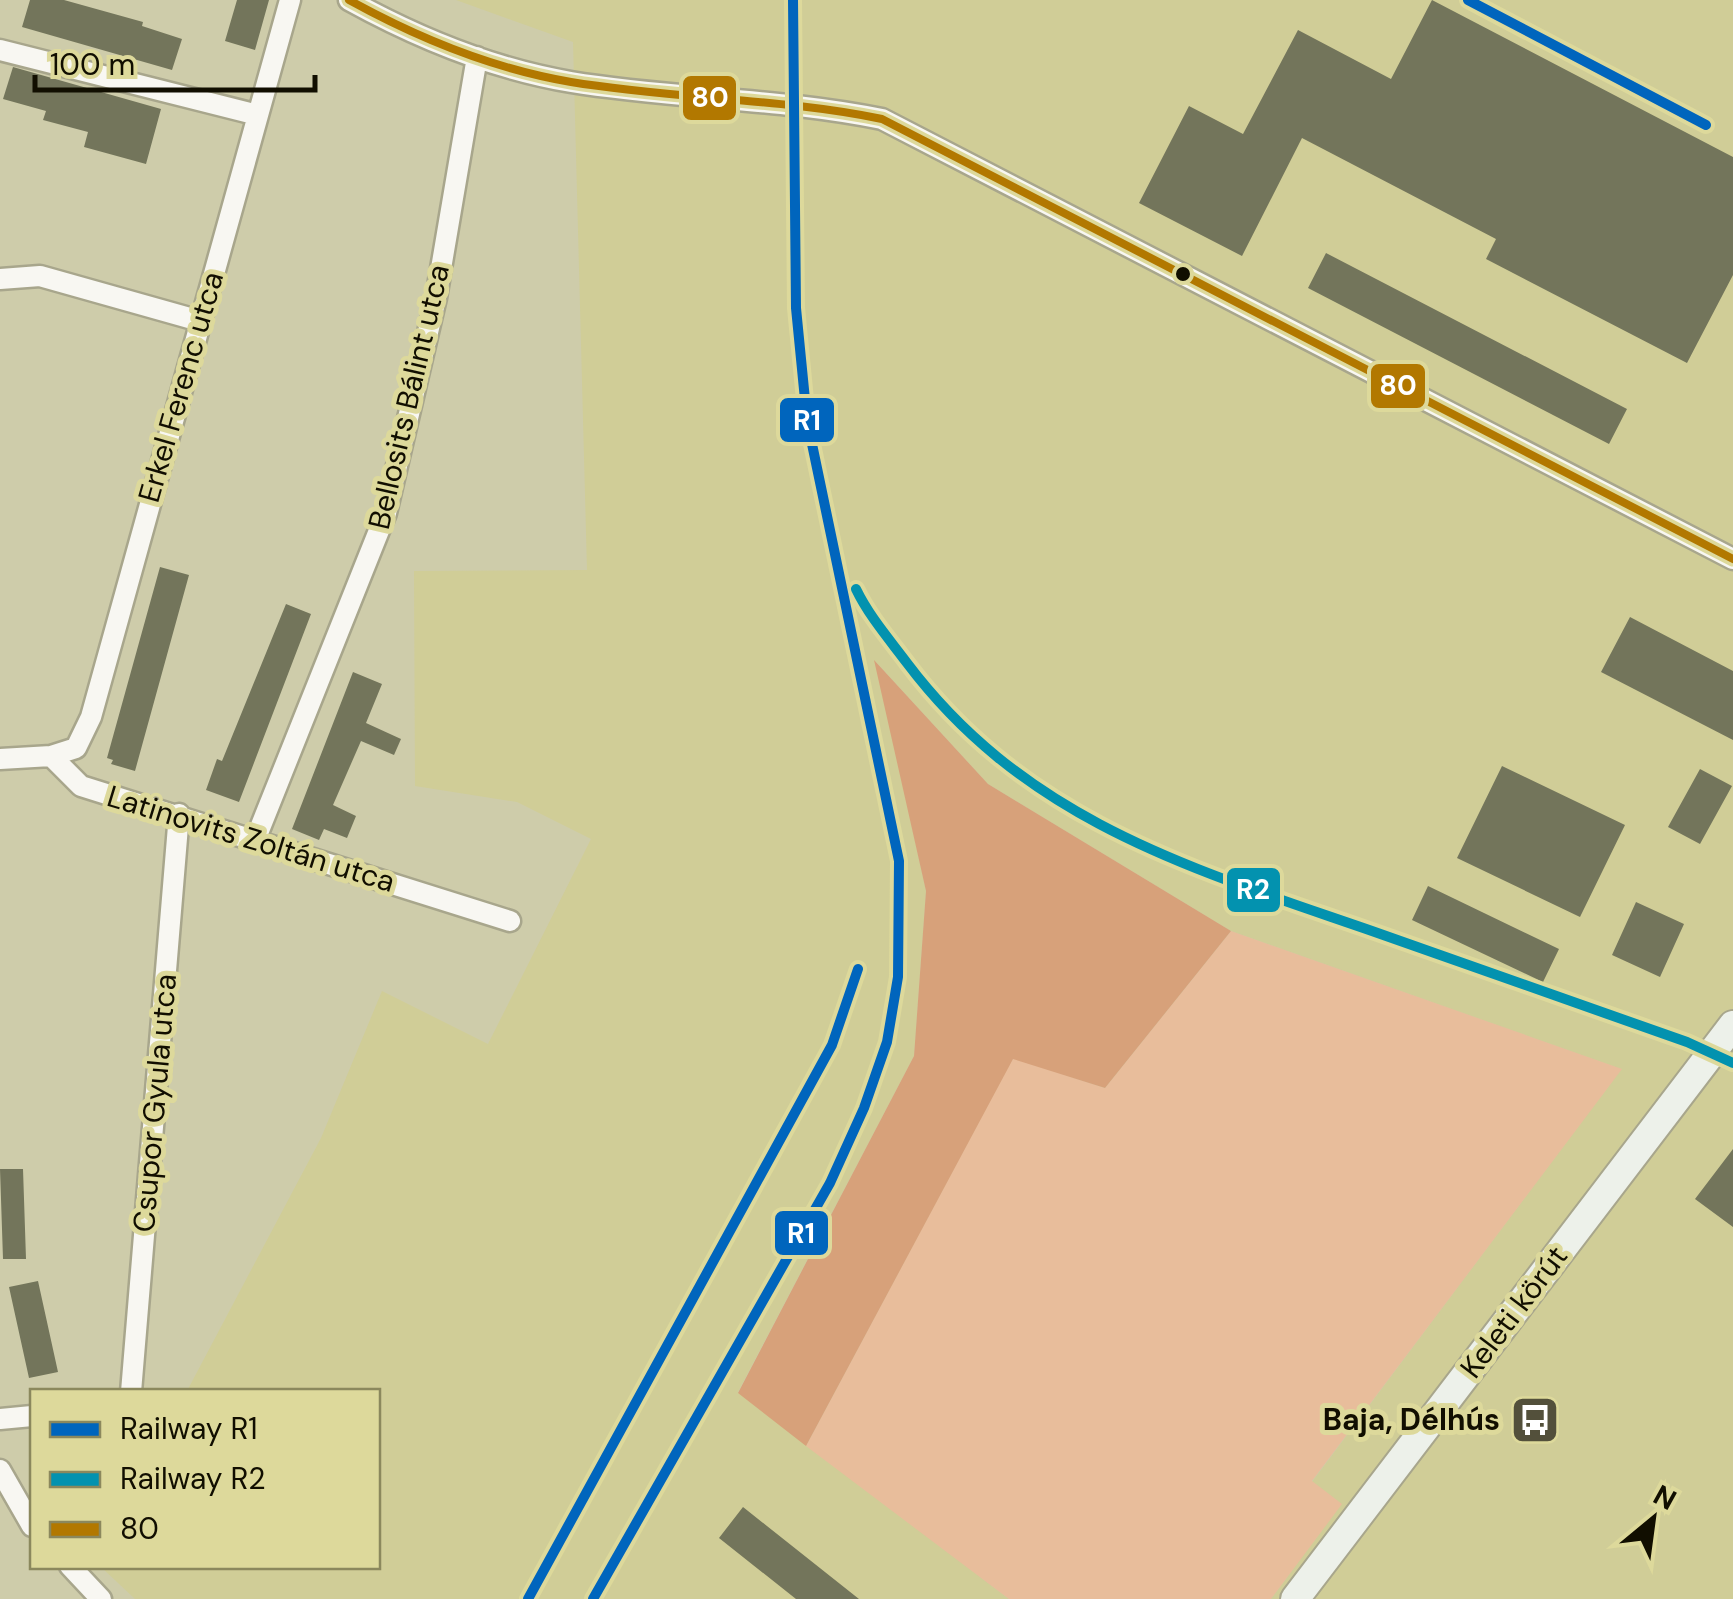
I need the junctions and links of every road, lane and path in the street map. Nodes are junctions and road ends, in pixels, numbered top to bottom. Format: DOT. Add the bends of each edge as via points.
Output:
graph roads {
  1 [pos="290,0"];
  2 [pos="348,0"];
  3 [pos="0,50"];
  4 [pos="478,57"];
  5 [pos="258,115"];
  6 [pos="0,279"];
  7 [pos="200,321"];
  8 [pos="1733,558"];
  9 [pos="50,756"];
  10 [pos="0,759"];
  11 [pos="179,814"];
  12 [pos="256,838"];
  13 [pos="510,921"];
  14 [pos="1733,1025"];
  15 [pos="130,1389"];
  16 [pos="30,1416"];
  17 [pos="0,1419"];
  18 [pos="0,1470"];
  19 [pos="30,1522"];
  20 [pos="73,1569"];
  21 [pos="102,1599"];
  22 [pos="1295,1599"];
  1 -- 5 [label="street, Erkel Ferenc utca"];
  2 -- 4 [label="street"];
  3 -- 5 [label="street"];
  4 -- 8 [label="street" via="570,82 882,119"];
  4 -- 12 [label="street, Bellosits Bálint utca" via="436,298 386,513"];
  5 -- 7 [label="street, Erkel Ferenc utca"];
  6 -- 7 [label="street" via="40,276"];
  7 -- 9 [label="street, Erkel Ferenc utca" via="91,717 76,748"];
  9 -- 10 [label="street"];
  9 -- 11 [label="street, Latinovits Zoltán utca" via="81,786"];
  11 -- 12 [label="street, Latinovits Zoltán utca"];
  11 -- 15 [label="street, Csupor Gyula utca"];
  12 -- 13 [label="street, Latinovits Zoltán utca"];
  14 -- 22 [label="main road, Keleti körút"];
  16 -- 17 [label="street"];
  18 -- 19 [label="street"];
  20 -- 21 [label="street"];
}
